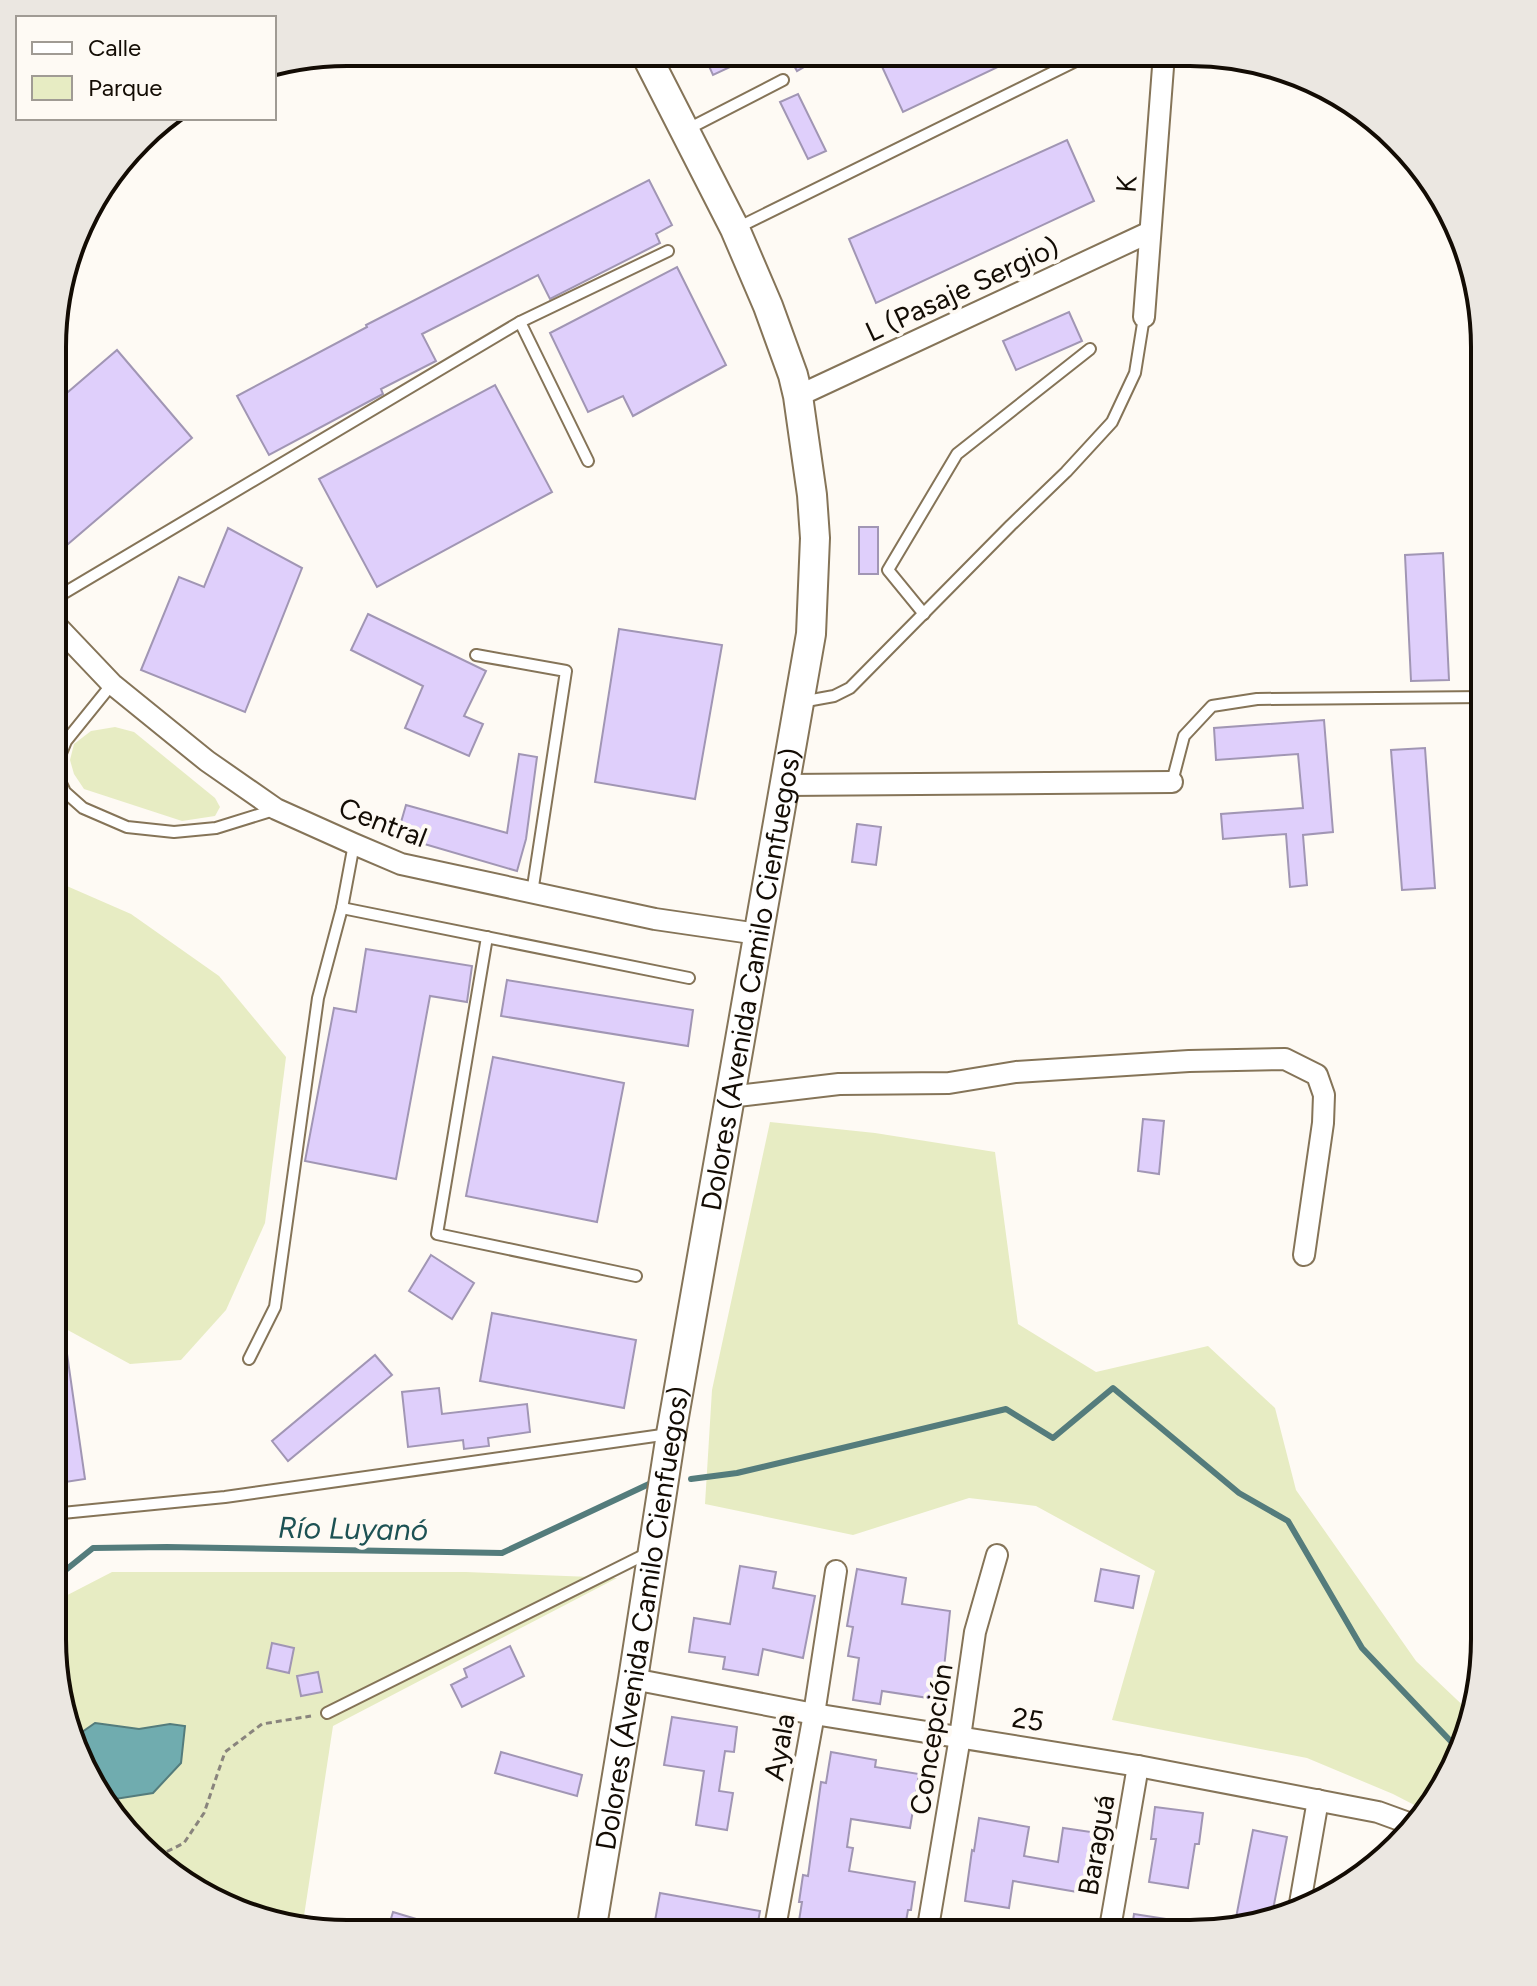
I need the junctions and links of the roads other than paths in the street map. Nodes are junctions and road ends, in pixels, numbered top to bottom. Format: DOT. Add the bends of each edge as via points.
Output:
graph roads {
  1 [pos="1065,66"];
  2 [pos="1163,66"];
  3 [pos="652,67"];
  4 [pos="783,80"];
  5 [pos="684,131"];
  6 [pos="735,229"];
  7 [pos="1150,232"];
  8 [pos="668,251"];
  9 [pos="1144,317"];
  10 [pos="520,322"];
  11 [pos="1090,349"];
  12 [pos="798,396"];
  13 [pos="588,461"];
  14 [pos="66,592"];
  15 [pos="924,614"];
  16 [pos="66,636"];
  17 [pos="476,655"];
  18 [pos="112,684"];
  19 [pos="1471,697"];
  20 [pos="799,702"];
  21 [pos="66,741"];
  22 [pos="1172,782"];
  23 [pos="786,785"];
  24 [pos="66,793"];
  25 [pos="276,809"];
  26 [pos="354,844"];
  27 [pos="532,893"];
  28 [pos="342,908"];
  29 [pos="758,934"];
  30 [pos="487,937"];
  31 [pos="689,978"];
  32 [pos="729,1097"];
  33 [pos="1304,1255"];
  34 [pos="636,1276"];
  35 [pos="249,1359"];
  36 [pos="671,1434"];
  37 [pos="66,1513"];
  38 [pos="653,1550"];
  39 [pos="997,1555"];
  40 [pos="836,1571"];
  41 [pos="633,1679"];
  42 [pos="327,1713"];
  43 [pos="814,1714"];
  44 [pos="960,1737"];
  45 [pos="1138,1766"];
  46 [pos="1318,1800"];
  47 [pos="1403,1821"];
  48 [pos="1301,1897"];
  49 [pos="929,1919"];
  50 [pos="1112,1919"];
  51 [pos="593,1920"];
  52 [pos="776,1920"];
  1 -- 6 [label="lane"];
  2 -- 7 [label="street, K"];
  3 -- 5 [label="main road, Dolores (Avenida Camilo Cienfuegos)"];
  4 -- 5 [label="lane"];
  5 -- 6 [label="main road, Dolores (Avenida Camilo Cienfuegos)"];
  6 -- 12 [label="main road, Dolores (Avenida Camilo Cienfuegos)"];
  7 -- 9 [label="street, K"];
  7 -- 12 [label="street, L (Pasaje Sergio)"];
  8 -- 10 [label="lane"];
  9 -- 15 [label="lane" via="1135,373 1112,422"];
  10 -- 13 [label="lane"];
  10 -- 14 [label="lane"];
  11 -- 15 [label="lane" via="957,454 888,570"];
  12 -- 20 [label="main road, Dolores (Avenida Camilo Cienfuegos)" via="815,538 811,634"];
  15 -- 20 [label="lane" via="850,688"];
  16 -- 18 [label="street, Central"];
  17 -- 27 [label="lane" via="566,671"];
  18 -- 21 [label="lane"];
  18 -- 25 [label="street, Central"];
  19 -- 22 [label="lane" via="1257,699 1212,706 1184,736"];
  20 -- 23 [label="main road, Dolores (Avenida Camilo Cienfuegos)"];
  22 -- 23 [label="street"];
  23 -- 29 [label="main road, Dolores (Avenida Camilo Cienfuegos)"];
  24 -- 25 [label="lane" via="83,808 127,827 174,832 216,828"];
  25 -- 26 [label="street, Central"];
  26 -- 27 [label="street, Central" via="401,864"];
  26 -- 28 [label="lane"];
  27 -- 29 [label="street, Central"];
  28 -- 30 [label="lane"];
  28 -- 35 [label="lane" via="318,998 275,1307"];
  29 -- 32 [label="main road, Dolores (Avenida Camilo Cienfuegos)"];
  30 -- 31 [label="lane"];
  30 -- 34 [label="lane" via="437,1234"];
  32 -- 33 [label="street" via="839,1084 949,1083 1016,1072 1285,1059 1317,1075 1324,1095"];
  32 -- 36 [label="main road, Dolores (Avenida Camilo Cienfuegos)"];
  36 -- 37 [label="lane" via="225,1497"];
  36 -- 38 [label="main road, Dolores (Avenida Camilo Cienfuegos)"];
  38 -- 41 [label="main road, Dolores (Avenida Camilo Cienfuegos)"];
  38 -- 42 [label="lane"];
  39 -- 44 [label="street, Concepción" via="975,1632"];
  40 -- 43 [label="street, Ayala"];
  41 -- 43 [label="street, 25"];
  41 -- 51 [label="main road, Dolores (Avenida Camilo Cienfuegos)"];
  43 -- 44 [label="street, 25"];
  43 -- 52 [label="street, Ayala"];
  44 -- 45 [label="street, 25"];
  44 -- 49 [label="street, Concepción"];
  45 -- 46 [label="street, 25"];
  45 -- 50 [label="street, Baraguá"];
  46 -- 47 [label="street, 25"];
  46 -- 48 [label="street"];
}
